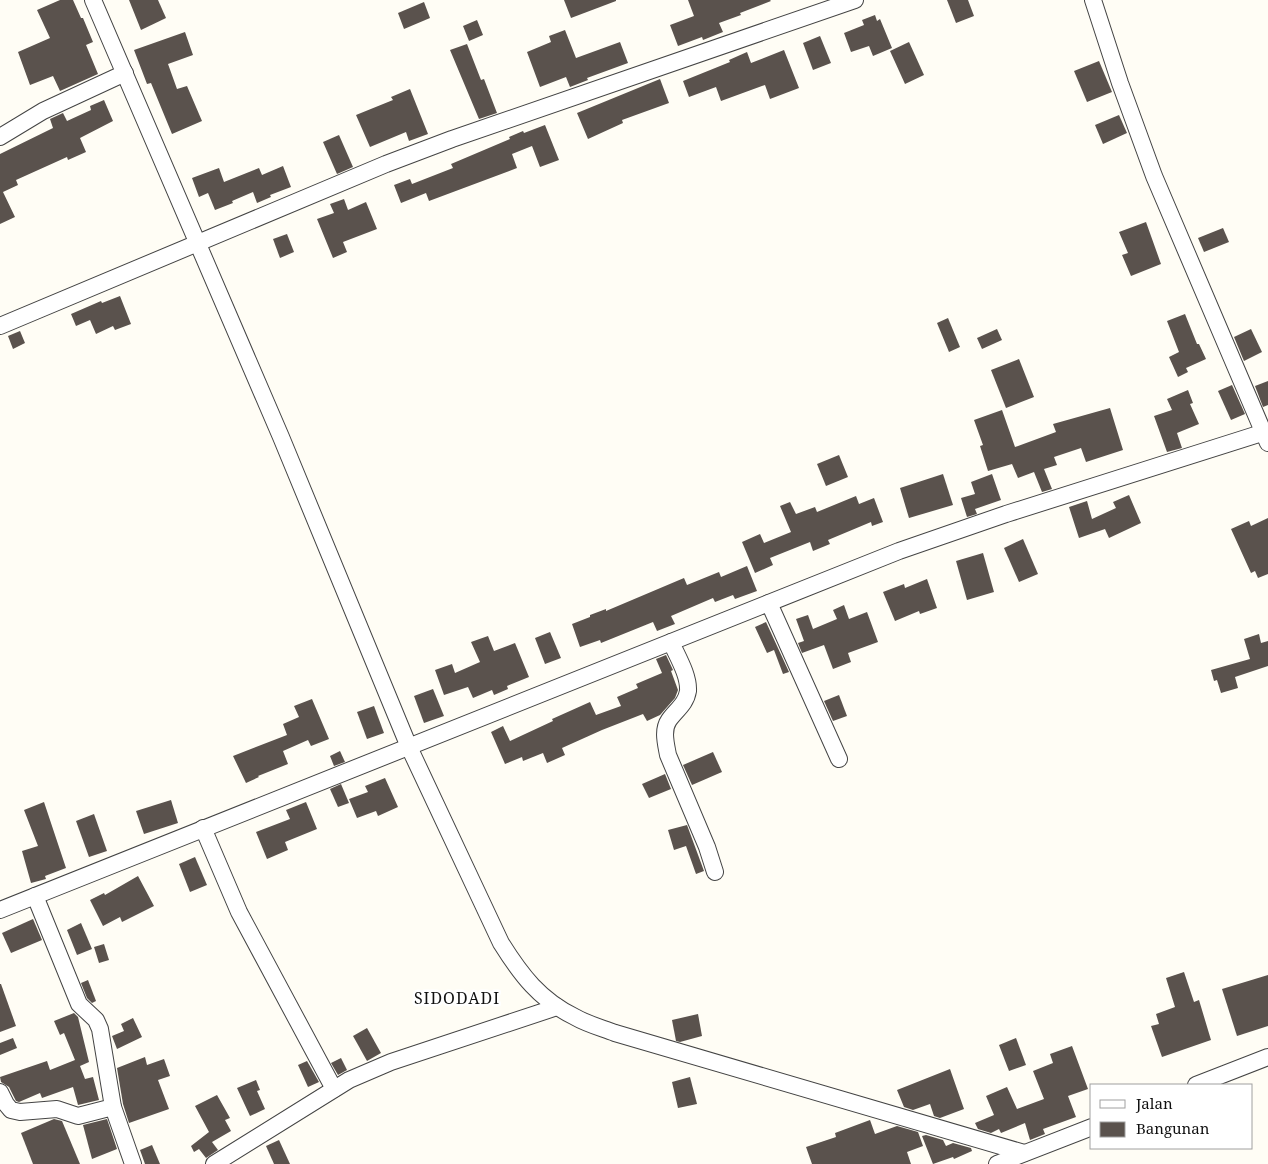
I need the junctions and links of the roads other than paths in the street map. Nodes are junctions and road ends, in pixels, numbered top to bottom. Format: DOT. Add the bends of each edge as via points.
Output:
graph roads {
  1 [pos="93,0"];
  2 [pos="855,0"];
  3 [pos="1093,0"];
  4 [pos="126,73"];
  5 [pos="0,137"];
  6 [pos="198,243"];
  7 [pos="0,326"];
  8 [pos="1267,435"];
  9 [pos="769,603"];
  10 [pos="671,642"];
  11 [pos="409,747"];
  12 [pos="840,759"];
  13 [pos="203,828"];
  14 [pos="714,872"];
  15 [pos="35,896"];
  16 [pos="0,910"];
  17 [pos="557,1007"];
  18 [pos="1268,1057"];
  19 [pos="1199,1084"];
  20 [pos="334,1089"];
  21 [pos="0,1092"];
  22 [pos="113,1107"];
  23 [pos="1090,1127"];
  24 [pos="1024,1153"];
  25 [pos="133,1164"];
  26 [pos="214,1164"];
  27 [pos="997,1164"];
  1 -- 4 [label="street"];
  2 -- 6 [label="street" via="452,139"];
  3 -- 8 [label="street" via="1154,176"];
  4 -- 5 [label="street" via="44,111"];
  4 -- 6 [label="street"];
  6 -- 7 [label="street"];
  6 -- 11 [label="street"];
  8 -- 9 [label="street" via="899,550"];
  9 -- 10 [label="street"];
  9 -- 12 [label="street"];
  10 -- 11 [label="street"];
  10 -- 14 [label="street" via="688,690 684,702 669,720 665,740"];
  11 -- 13 [label="street"];
  11 -- 17 [label="street" via="501,943 516,968 538,993"];
  13 -- 15 [label="street"];
  13 -- 20 [label="street" via="239,912"];
  15 -- 16 [label="street"];
  15 -- 22 [label="street" via="79,1004 96,1020 100,1029"];
  17 -- 20 [label="street" via="391,1062"];
  17 -- 24 [label="street" via="615,1033"];
  18 -- 19 [label="street"];
  20 -- 26 [label="street"];
  21 -- 22 [label="street" via="11,1110 20,1112 57,1109 78,1116"];
  22 -- 25 [label="street"];
  23 -- 24 [label="street"];
  24 -- 27 [label="street"];
}
